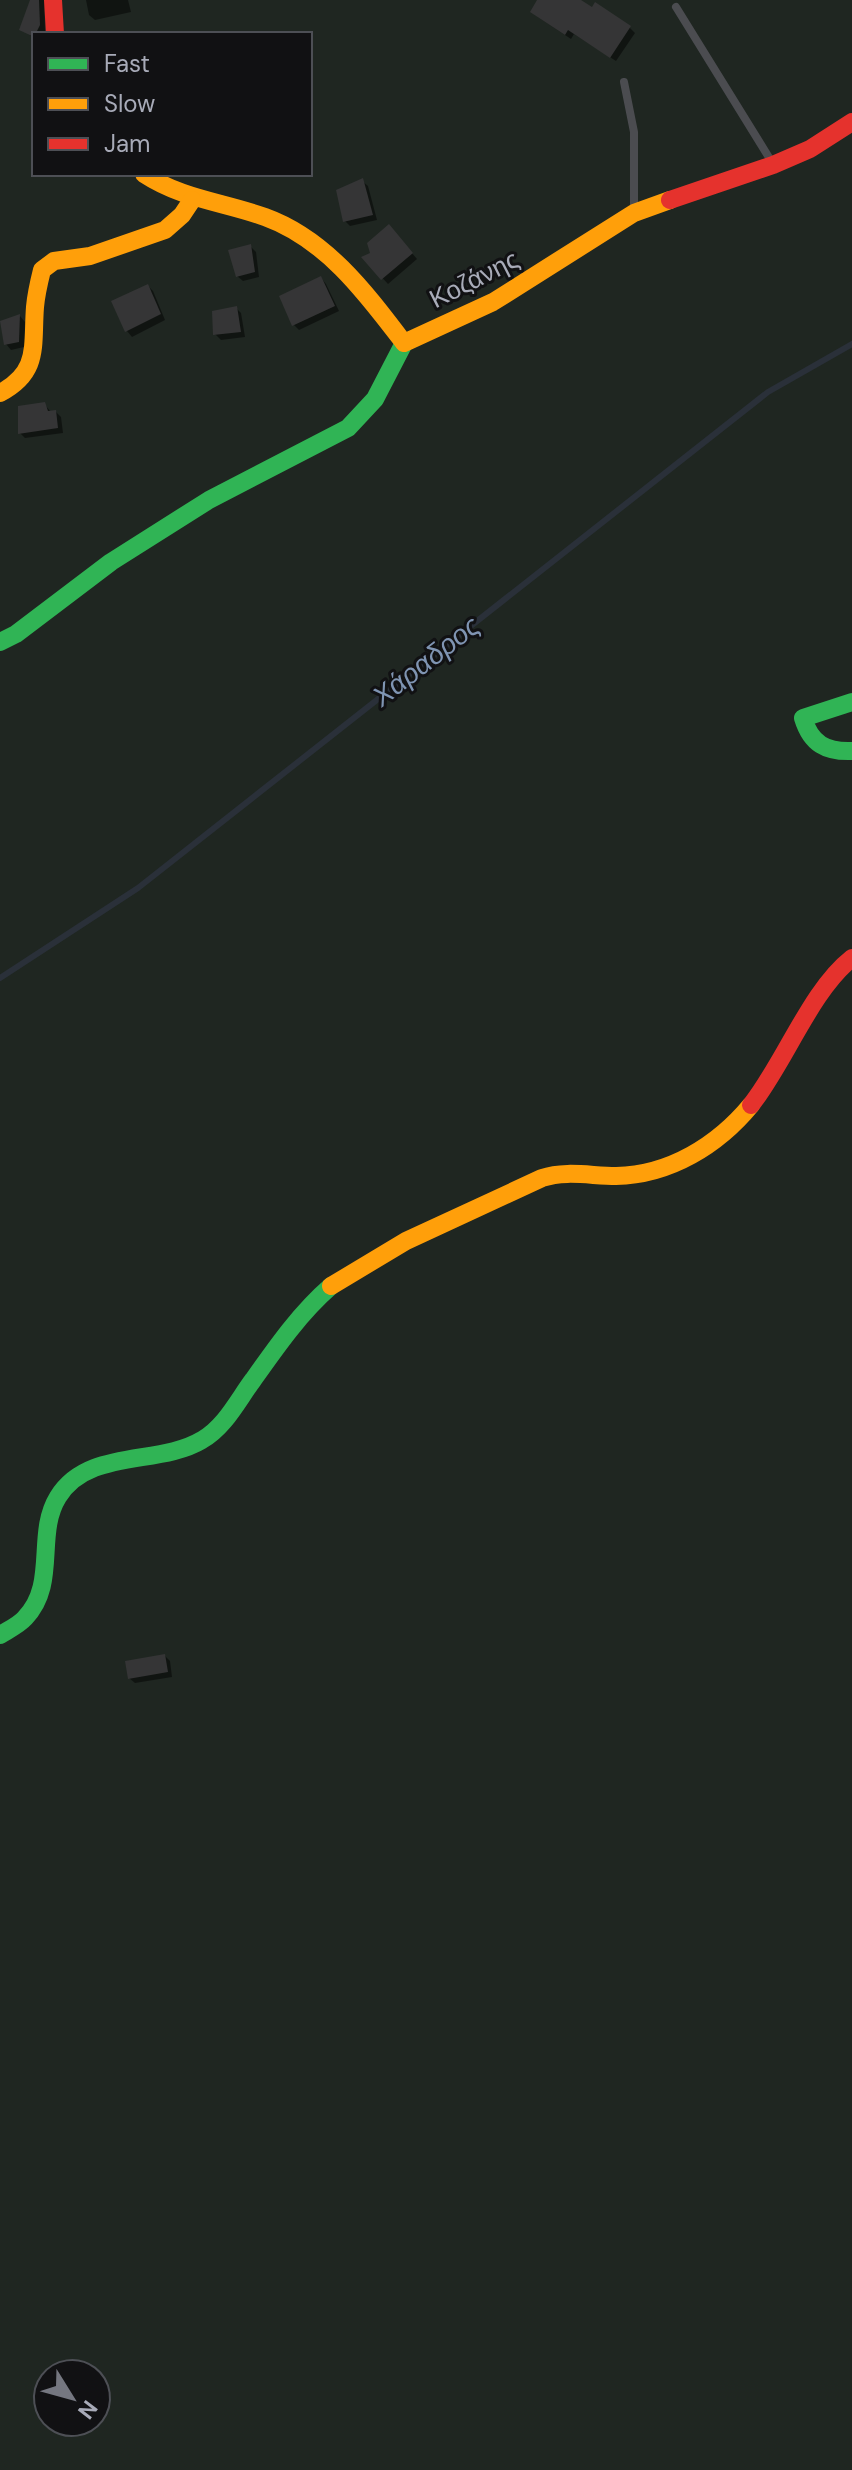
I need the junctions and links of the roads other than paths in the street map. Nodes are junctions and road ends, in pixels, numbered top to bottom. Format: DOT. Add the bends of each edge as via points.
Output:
graph roads {
  1 [pos="53,0"];
  2 [pos="676,7"];
  3 [pos="55,32"];
  4 [pos="624,82"];
  5 [pos="851,123"];
  6 [pos="773,165"];
  7 [pos="147,176"];
  8 [pos="192,200"];
  9 [pos="634,213"];
  10 [pos="404,343"];
  11 [pos="0,393"];
  12 [pos="0,642"];
  13 [pos="852,702"];
  14 [pos="852,751"];
  15 [pos="852,958"];
  16 [pos="0,1635"];
  1 -- 3 [label="street"];
  2 -- 6 [label="lane"];
  4 -- 9 [label="lane" via="634,132"];
  5 -- 6 [label="street, Κοζάνης"];
  6 -- 9 [label="street, Κοζάνης"];
  7 -- 8 [label="street"];
  8 -- 10 [label="street" via="281,223 305,238 364,291"];
  8 -- 11 [label="street" via="165,230 90,256 54,261 42,270 29,368"];
  9 -- 10 [label="street, Κοζάνης" via="493,302"];
  10 -- 12 [label="street" via="382,392 348,428 197,508"];
  13 -- 14 [label="street" via="803,718 814,743"];
  15 -- 16 [label="street" via="822,990 753,1107 703,1149 654,1170 619,1176 559,1174 534,1181 396,1246 315,1301 203,1440 97,1466 76,1478 59,1494 50,1513 39,1603 24,1622"];
}
